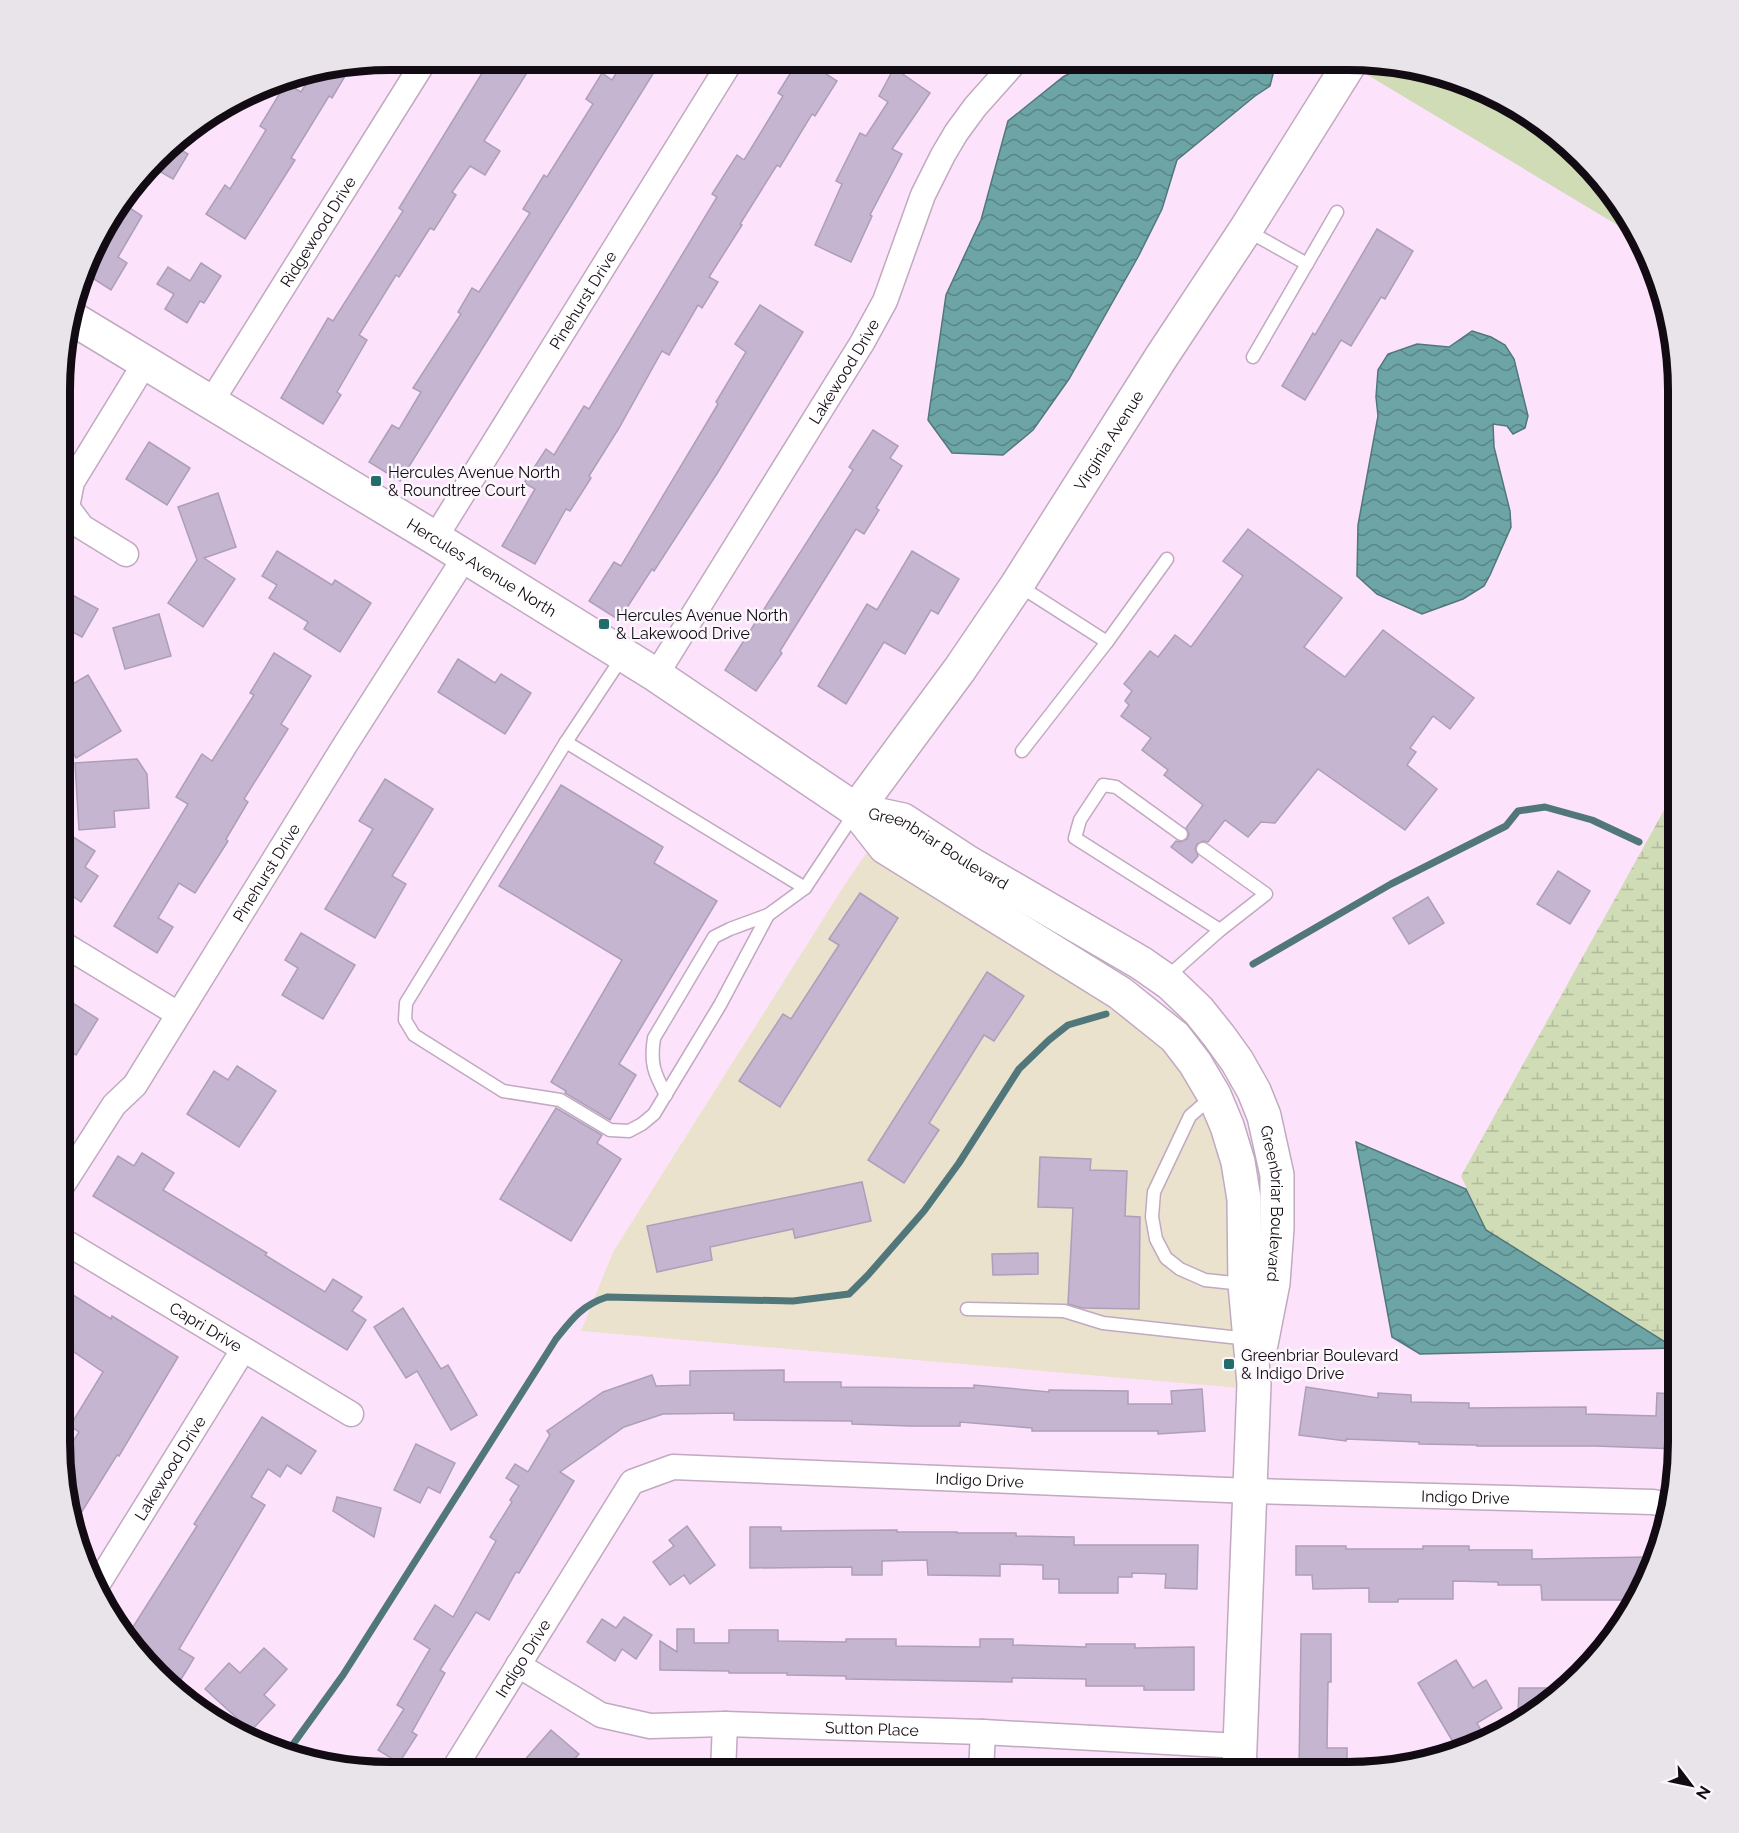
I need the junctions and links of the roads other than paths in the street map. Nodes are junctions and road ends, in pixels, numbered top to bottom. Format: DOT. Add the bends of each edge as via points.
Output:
graph roads {
  1 [pos="418,70"];
  2 [pos="725,70"];
  3 [pos="1008,70"];
  4 [pos="1346,70"];
  5 [pos="1337,212"];
  6 [pos="1246,229"];
  7 [pos="1307,264"];
  8 [pos="78,322"];
  9 [pos="1253,357"];
  10 [pos="145,363"];
  11 [pos="212,402"];
  12 [pos="71,487"];
  13 [pos="71,512"];
  14 [pos="435,538"];
  15 [pos="126,554"];
  16 [pos="465,556"];
  17 [pos="1167,559"];
  18 [pos="1017,585"];
  19 [pos="1107,642"];
  20 [pos="623,655"];
  21 [pos="656,675"];
  22 [pos="566,742"];
  23 [pos="1022,751"];
  24 [pos="856,810"];
  25 [pos="1181,834"];
  26 [pos="1203,849"];
  27 [pos="805,888"];
  28 [pos="768,915"];
  29 [pos="1220,930"];
  30 [pos="71,949"];
  31 [pos="1164,980"];
  32 [pos="178,1014"];
  33 [pos="666,1095"];
  34 [pos="1214,1095"];
  35 [pos="71,1172"];
  36 [pos="71,1245"];
  37 [pos="1245,1284"];
  38 [pos="967,1309"];
  39 [pos="1250,1339"];
  40 [pos="243,1350"];
  41 [pos="1254,1384"];
  42 [pos="351,1414"];
  43 [pos="1251,1491"];
  44 [pos="1662,1504"];
  45 [pos="101,1579"];
  46 [pos="518,1665"];
  47 [pos="725,1724"];
  48 [pos="982,1732"];
  49 [pos="1240,1759"];
  50 [pos="458,1762"];
  51 [pos="723,1762"];
  52 [pos="981,1762"];
  1 -- 11 [label="street, Ridgewood Drive"];
  2 -- 14 [label="street, Pinehurst Drive"];
  3 -- 21 [label="street, Lakewood Drive" via="956,133 923,195 885,301 862,343"];
  4 -- 6 [label="street, Virginia Avenue"];
  5 -- 7 [label="lane"];
  6 -- 7 [label="lane"];
  6 -- 18 [label="street, Virginia Avenue"];
  7 -- 9 [label="lane"];
  8 -- 10 [label="street, Hercules Avenue North"];
  10 -- 11 [label="street, Hercules Avenue North"];
  10 -- 12 [label="street"];
  11 -- 14 [label="street, Hercules Avenue North"];
  13 -- 15 [label="street" via="82,527"];
  14 -- 16 [label="street, Hercules Avenue North"];
  16 -- 20 [label="street, Hercules Avenue North"];
  16 -- 32 [label="street, Pinehurst Drive"];
  17 -- 19 [label="lane"];
  18 -- 19 [label="lane"];
  18 -- 24 [label="street, Virginia Avenue"];
  19 -- 23 [label="lane"];
  20 -- 21 [label="street, Hercules Avenue North"];
  20 -- 22 [label="lane"];
  21 -- 24 [label="street, Hercules Avenue North"];
  22 -- 27 [label="lane"];
  22 -- 33 [label="lane" via="406,1003 405,1020 414,1035 503,1091 560,1100 610,1130 629,1131 642,1124"];
  24 -- 27 [label="lane"];
  24 -- 31 [label="street, Greenbriar Boulevard" via="903,820"];
  24 -- 34 [label="street, Greenbriar Boulevard" via="885,847 1120,993 1150,1016 1175,1037"];
  25 -- 29 [label="lane" via="1116,787 1103,785 1080,820 1075,838"];
  26 -- 29 [label="lane" via="1266,894"];
  27 -- 28 [label="lane"];
  28 -- 33 [label="lane"];
  28 -- 33 [label="lane" via="714,937 654,1038 654,1074"];
  29 -- 31 [label="lane"];
  30 -- 32 [label="street"];
  31 -- 41 [label="street, Greenbriar Boulevard" via="1199,1011 1237,1061 1254,1091 1271,1145 1277,1175 1277,1227 1273,1283"];
  32 -- 35 [label="street, Pinehurst Drive" via="135,1085 114,1105"];
  34 -- 37 [label="street, Greenbriar Boulevard" via="1238,1162 1244,1199"];
  34 -- 37 [label="lane" via="1190,1116 1154,1192 1152,1217 1156,1239 1166,1258 1180,1269 1204,1280"];
  36 -- 40 [label="street, Capri Drive"];
  37 -- 39 [label="street, Greenbriar Boulevard"];
  38 -- 39 [label="lane" via="1064,1311 1102,1323"];
  39 -- 41 [label="street, Greenbriar Boulevard"];
  40 -- 42 [label="street, Capri Drive"];
  40 -- 45 [label="street, Lakewood Drive"];
  41 -- 43 [label="street, Greenbriar Boulevard"];
  43 -- 44 [label="street, Indigo Drive"];
  43 -- 46 [label="street, Indigo Drive" via="673,1467 632,1482"];
  43 -- 49 [label="street, Greenbriar Boulevard"];
  46 -- 47 [label="street, Sutton Place" via="601,1715 650,1725"];
  46 -- 50 [label="street, Indigo Drive"];
  47 -- 48 [label="street, Sutton Place"];
  47 -- 51 [label="street"];
  48 -- 49 [label="street, Sutton Place"];
  48 -- 52 [label="street"];
}
